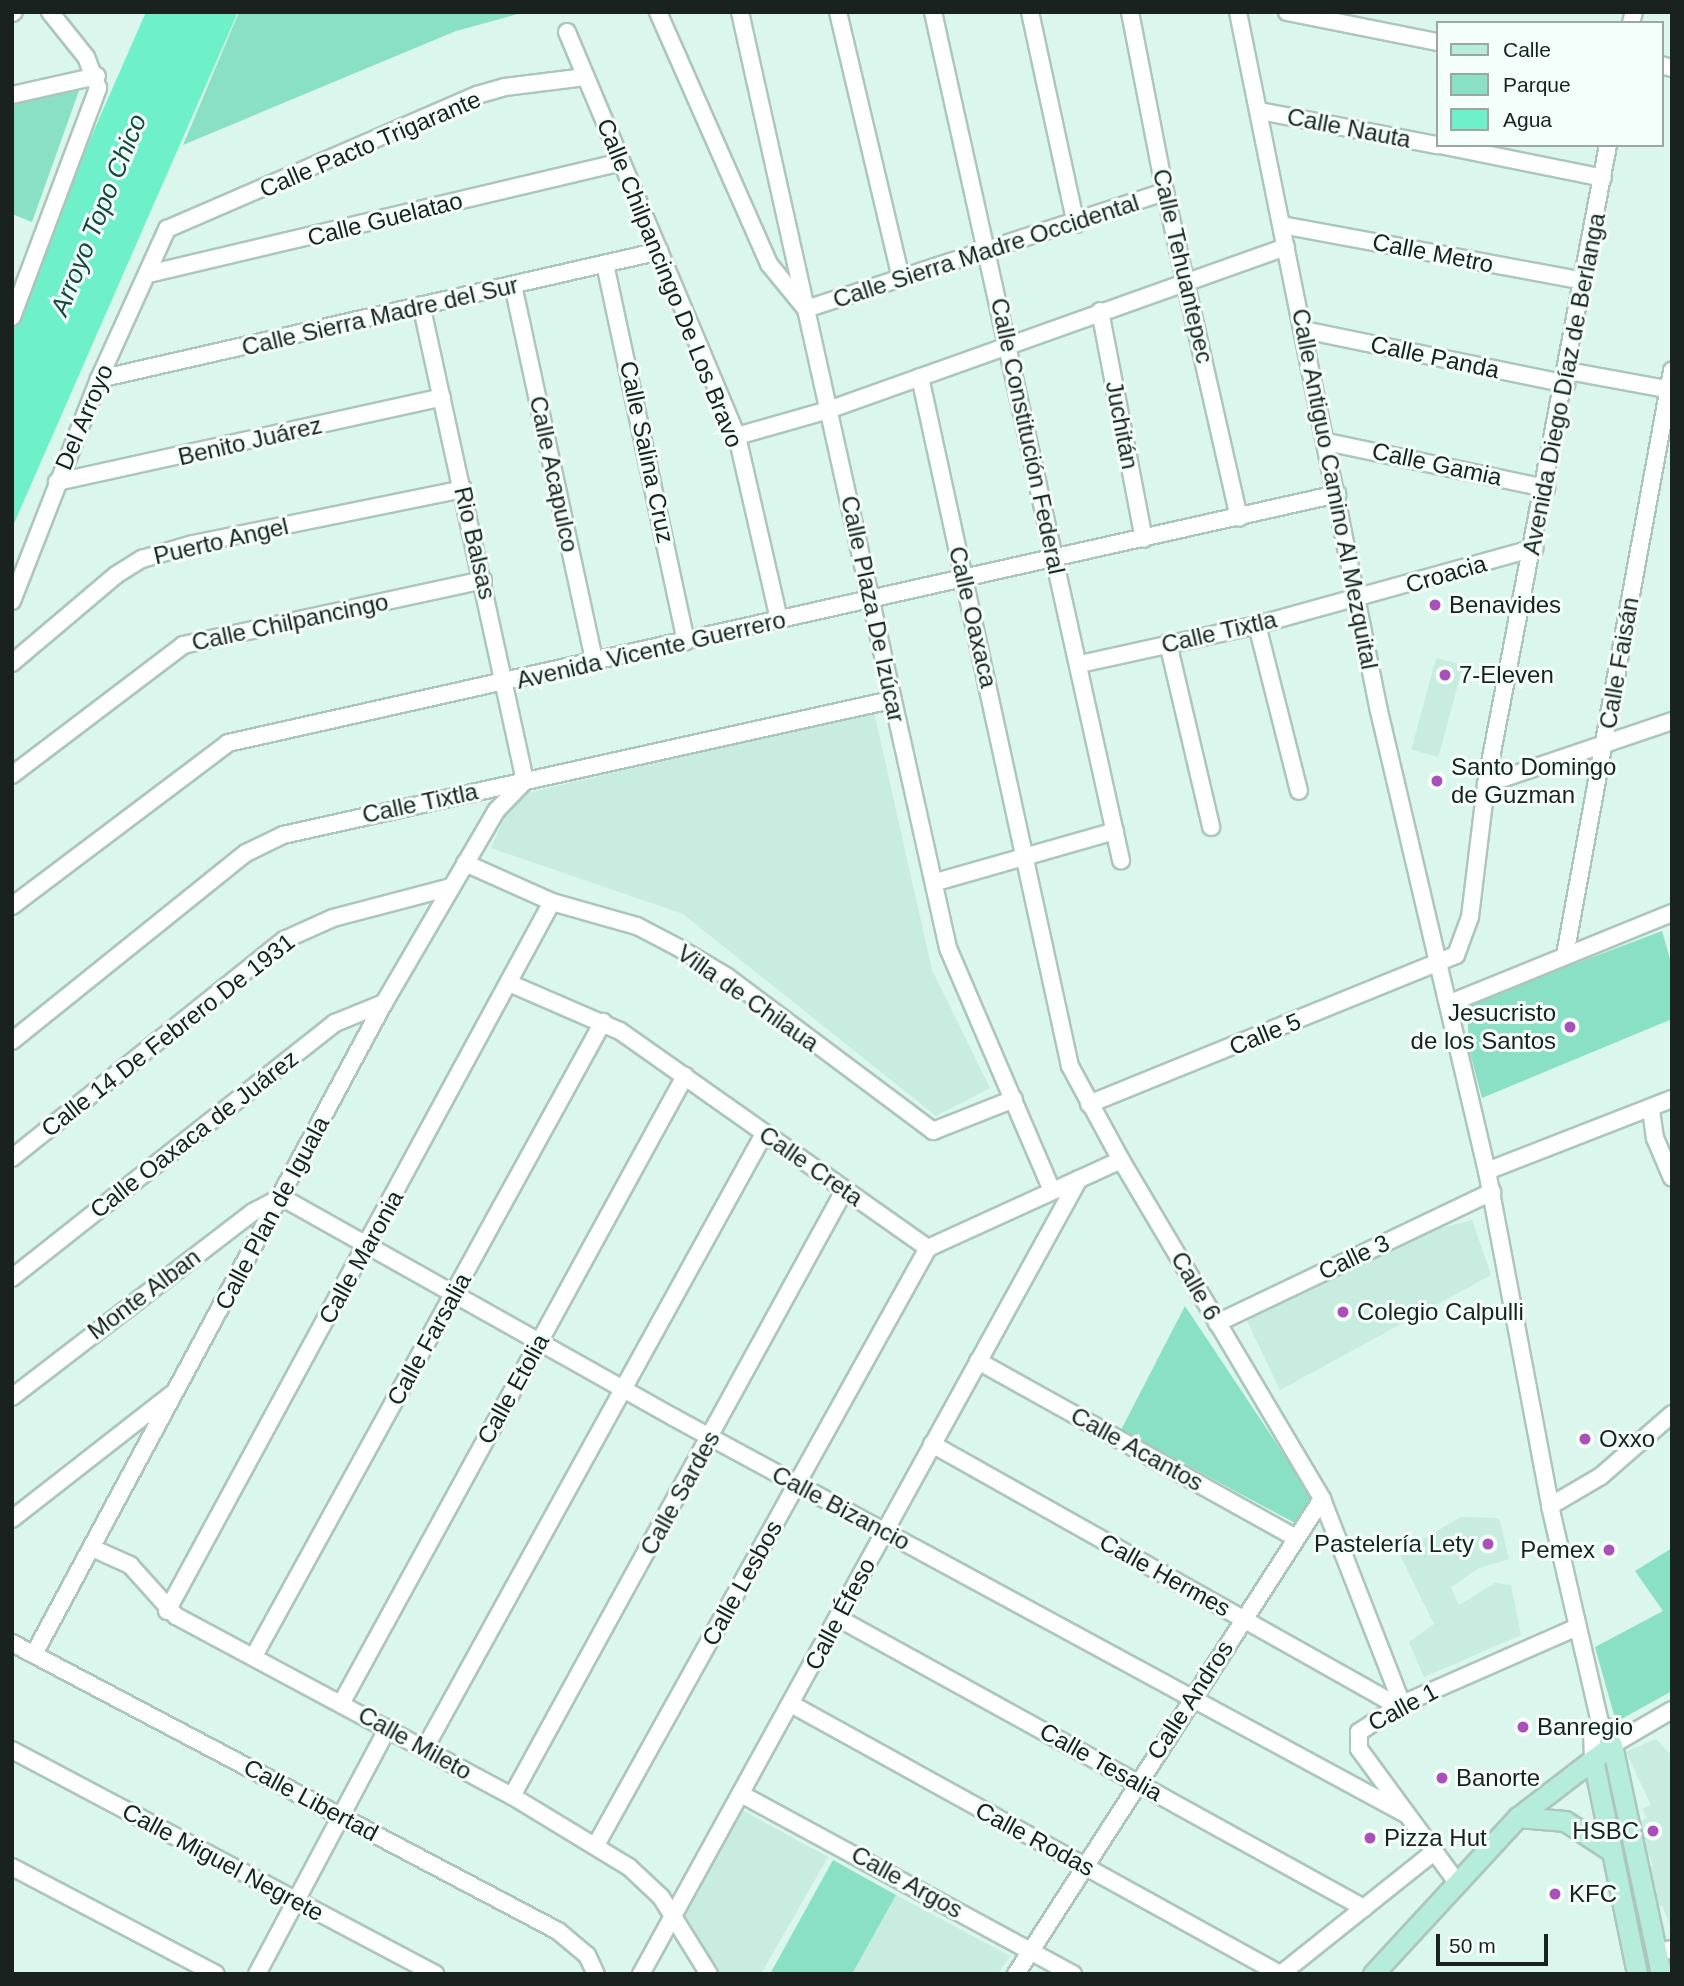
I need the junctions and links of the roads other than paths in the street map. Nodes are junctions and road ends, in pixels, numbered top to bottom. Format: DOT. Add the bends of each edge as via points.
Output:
graph roads {
  1 [pos="50,12"];
  2 [pos="658,12"];
  3 [pos="740,12"];
  4 [pos="838,12"];
  5 [pos="933,12"];
  6 [pos="1030,12"];
  7 [pos="1130,12"];
  8 [pos="1238,12"];
  9 [pos="1287,12"];
  10 [pos="567,32"];
  11 [pos="1436,42"];
  12 [pos="97,76"];
  13 [pos="585,77"];
  14 [pos="12,95"];
  15 [pos="1260,111"];
  16 [pos="1436,144"];
  17 [pos="1449,147"];
  18 [pos="1608,147"];
  19 [pos="621,162"];
  20 [pos="1603,178"];
  21 [pos="1165,192"];
  22 [pos="1076,224"];
  23 [pos="1282,225"];
  24 [pos="163,236"];
  25 [pos="1286,247"];
  26 [pos="660,251"];
  27 [pos="988,252"];
  28 [pos="605,264"];
  29 [pos="148,274"];
  30 [pos="901,278"];
  31 [pos="1188,281"];
  32 [pos="1584,281"];
  33 [pos="513,285"];
  34 [pos="16,301"];
  35 [pos="421,305"];
  36 [pos="806,310"];
  37 [pos="1100,311"];
  38 [pos="12,317"];
  39 [pos="1304,330"];
  40 [pos="1008,345"];
  41 [pos="1672,371"];
  42 [pos="920,377"];
  43 [pos="1567,377"];
  44 [pos="99,379"];
  45 [pos="1670,389"];
  46 [pos="442,397"];
  47 [pos="828,410"];
  48 [pos="737,436"];
  49 [pos="1327,442"];
  50 [pos="57,482"];
  51 [pos="1546,488"];
  52 [pos="463,489"];
  53 [pos="1337,494"];
  54 [pos="1239,519"];
  55 [pos="1144,539"];
  56 [pos="1534,548"];
  57 [pos="1054,559"];
  58 [pos="964,578"];
  59 [pos="483,580"];
  60 [pos="873,599"];
  61 [pos="1357,599"];
  62 [pos="12,601"];
  63 [pos="779,620"];
  64 [pos="1257,625"];
  65 [pos="686,641"];
  66 [pos="1168,643"];
  67 [pos="12,663"];
  68 [pos="595,663"];
  69 [pos="1080,664"];
  70 [pos="507,684"];
  71 [pos="891,701"];
  72 [pos="1672,721"];
  73 [pos="1605,746"];
  74 [pos="12,775"];
  75 [pos="525,781"];
  76 [pos="1486,784"];
  77 [pos="1299,791"];
  78 [pos="1211,827"];
  79 [pos="1115,831"];
  80 [pos="1028,856"];
  81 [pos="1121,860"];
  82 [pos="465,863"];
  83 [pos="936,882"];
  84 [pos="451,887"];
  85 [pos="1672,896"];
  86 [pos="552,902"];
  87 [pos="12,906"];
  88 [pos="1670,914"];
  89 [pos="1565,955"];
  90 [pos="1440,964"];
  91 [pos="509,983"];
  92 [pos="384,1003"];
  93 [pos="1448,1004"];
  94 [pos="604,1022"];
  95 [pos="12,1041"];
  96 [pos="685,1076"];
  97 [pos="1014,1099"];
  98 [pos="1672,1099"];
  99 [pos="1089,1104"];
  100 [pos="1651,1110"];
  101 [pos="764,1134"];
  102 [pos="12,1158"];
  103 [pos="1121,1160"];
  104 [pos="1487,1171"];
  105 [pos="1672,1178"];
  106 [pos="1079,1179"];
  107 [pos="845,1189"];
  108 [pos="1052,1191"];
  109 [pos="1492,1192"];
  110 [pos="281,1197"];
  111 [pos="367,1246"];
  112 [pos="928,1248"];
  113 [pos="12,1278"];
  114 [pos="453,1295"];
  115 [pos="1217,1322"];
  116 [pos="539,1343"];
  117 [pos="978,1360"];
  118 [pos="624,1390"];
  119 [pos="177,1391"];
  120 [pos="12,1397"];
  121 [pos="1672,1414"];
  122 [pos="711,1437"];
  123 [pos="932,1444"];
  124 [pos="797,1485"];
  125 [pos="1322,1499"];
  126 [pos="1550,1506"];
  127 [pos="12,1520"];
  128 [pos="885,1531"];
  129 [pos="1296,1538"];
  130 [pos="92,1548"];
  131 [pos="167,1611"];
  132 [pos="838,1618"];
  133 [pos="1243,1618"];
  134 [pos="1577,1627"];
  135 [pos="12,1643"];
  136 [pos="34,1654"];
  137 [pos="254,1656"];
  138 [pos="1191,1699"];
  139 [pos="342,1702"];
  140 [pos="791,1704"];
  141 [pos="1400,1705"];
  142 [pos="1672,1710"];
  143 [pos="1600,1723"];
  144 [pos="388,1728"];
  145 [pos="1612,1745"];
  146 [pos="425,1748"];
  147 [pos="12,1750"];
  148 [pos="1594,1759"];
  149 [pos="1137,1782"];
  150 [pos="741,1794"];
  151 [pos="512,1796"];
  152 [pos="1404,1813"];
  153 [pos="341,1815"];
  154 [pos="1518,1817"];
  155 [pos="596,1845"];
  156 [pos="1611,1851"];
  157 [pos="1434,1852"];
  158 [pos="1085,1866"];
  159 [pos="12,1867"];
  160 [pos="1456,1881"];
  161 [pos="296,1901"];
  162 [pos="1364,1908"];
  163 [pos="673,1914"];
  164 [pos="1031,1951"];
  165 [pos="1664,1951"];
  166 [pos="216,1974"];
  167 [pos="257,1974"];
  168 [pos="435,1974"];
  169 [pos="596,1974"];
  170 [pos="641,1974"];
  171 [pos="709,1974"];
  172 [pos="1016,1974"];
  173 [pos="1073,1974"];
  174 [pos="1280,1974"];
  175 [pos="1373,1974"];
  176 [pos="1637,1974"];
  177 [pos="1661,1974"];
  1 -- 12 [label="street"];
  2 -- 36 [label="street" via="769,264"];
  3 -- 36 [label="street, Calle Plaza De Izúcar"];
  4 -- 30 [label="street"];
  5 -- 27 [label="street, Calle Constitución Federal"];
  6 -- 22 [label="street"];
  7 -- 21 [label="street, Calle Tehuantepec"];
  8 -- 15 [label="street, Calle Antiguo Camino Al Mezquital"];
  9 -- 11 [label="street"];
  10 -- 13 [label="street, Calle Chilpancingo De Los Bravo"];
  12 -- 14 [label="street"];
  12 -- 34 [label="street" via="95,106"];
  13 -- 19 [label="street, Calle Chilpancingo De Los Bravo"];
  13 -- 24 [label="street, Calle Pacto Trigarante" via="477,95 169,227"];
  15 -- 16 [label="street, Calle Nauta"];
  15 -- 23 [label="street, Calle Antiguo Camino Al Mezquital"];
  17 -- 20 [label="street, Calle Nauta"];
  18 -- 20 [label="street, Avenida Diego Díaz de Berlanga"];
  19 -- 26 [label="street, Calle Chilpancingo De Los Bravo"];
  19 -- 29 [label="street, Calle Guelatao"];
  20 -- 32 [label="street, Avenida Diego Díaz de Berlanga"];
  21 -- 22 [label="street, Calle Sierra Madre Occidental"];
  21 -- 31 [label="street, Calle Tehuantepec"];
  22 -- 27 [label="street, Calle Sierra Madre Occidental"];
  23 -- 25 [label="street, Calle Antiguo Camino Al Mezquital"];
  23 -- 32 [label="street, Calle Metro"];
  24 -- 29 [label="street, Del Arroyo"];
  25 -- 31 [label="street"];
  25 -- 39 [label="street, Calle Antiguo Camino Al Mezquital"];
  26 -- 28 [label="street, Calle Sierra Madre del Sur"];
  26 -- 48 [label="street, Calle Chilpancingo De Los Bravo"];
  27 -- 30 [label="street, Calle Sierra Madre Occidental"];
  27 -- 40 [label="street, Calle Constitución Federal"];
  28 -- 33 [label="street, Calle Sierra Madre del Sur"];
  28 -- 65 [label="street, Calle Salina Cruz"];
  29 -- 44 [label="street, Del Arroyo"];
  30 -- 36 [label="street, Calle Sierra Madre Occidental"];
  31 -- 37 [label="street"];
  31 -- 54 [label="street, Calle Tehuantepec"];
  32 -- 43 [label="street, Avenida Diego Díaz de Berlanga"];
  33 -- 35 [label="street, Calle Sierra Madre del Sur"];
  33 -- 68 [label="street, Calle Acapulco"];
  34 -- 38 [label="street"];
  35 -- 44 [label="street, Calle Sierra Madre del Sur"];
  35 -- 46 [label="street, Rio Balsas"];
  36 -- 47 [label="street, Calle Plaza De Izúcar"];
  37 -- 40 [label="street"];
  37 -- 55 [label="street, Juchitán"];
  39 -- 43 [label="street, Calle Panda"];
  39 -- 49 [label="street, Calle Antiguo Camino Al Mezquital"];
  40 -- 42 [label="street"];
  40 -- 57 [label="street, Calle Constitución Federal"];
  41 -- 45 [label="street, Calle Faisán"];
  42 -- 47 [label="street"];
  42 -- 58 [label="street, Calle Oaxaca"];
  43 -- 45 [label="street, Calle Panda"];
  43 -- 51 [label="street, Avenida Diego Díaz de Berlanga"];
  44 -- 50 [label="street, Del Arroyo"];
  45 -- 73 [label="street, Calle Faisán"];
  46 -- 50 [label="street, Benito Juárez"];
  46 -- 52 [label="street, Rio Balsas"];
  47 -- 48 [label="street"];
  47 -- 60 [label="street, Calle Plaza De Izúcar"];
  48 -- 63 [label="street, Calle Chilpancingo De Los Bravo"];
  49 -- 51 [label="street, Calle Gamia"];
  49 -- 53 [label="street, Calle Antiguo Camino Al Mezquital"];
  50 -- 62 [label="street, Del Arroyo"];
  51 -- 56 [label="street, Avenida Diego Díaz de Berlanga"];
  52 -- 59 [label="street, Rio Balsas"];
  52 -- 67 [label="street, Puerto Angel" via="193,544 142,559 116,575"];
  53 -- 54 [label="street, Avenida Vicente Guerrero"];
  53 -- 61 [label="street, Calle Antiguo Camino Al Mezquital"];
  54 -- 55 [label="street, Avenida Vicente Guerrero"];
  55 -- 57 [label="street, Avenida Vicente Guerrero"];
  56 -- 61 [label="street, Croacia"];
  56 -- 76 [label="street, Avenida Diego Díaz de Berlanga"];
  57 -- 58 [label="street, Avenida Vicente Guerrero"];
  57 -- 69 [label="street, Calle Constitución Federal"];
  58 -- 60 [label="street, Avenida Vicente Guerrero"];
  58 -- 80 [label="street, Calle Oaxaca"];
  59 -- 70 [label="street, Rio Balsas"];
  59 -- 74 [label="street, Calle Chilpancingo" via="183,645"];
  60 -- 63 [label="street, Avenida Vicente Guerrero"];
  60 -- 71 [label="street, Calle Plaza De Izúcar"];
  61 -- 64 [label="street, Calle Tixtla"];
  61 -- 90 [label="street, Calle Antiguo Camino Al Mezquital"];
  63 -- 65 [label="street, Avenida Vicente Guerrero"];
  64 -- 66 [label="street, Calle Tixtla"];
  64 -- 77 [label="street"];
  65 -- 68 [label="street, Avenida Vicente Guerrero"];
  66 -- 69 [label="street, Calle Tixtla"];
  66 -- 78 [label="street"];
  68 -- 70 [label="street, Avenida Vicente Guerrero"];
  69 -- 79 [label="street, Calle Constitución Federal"];
  70 -- 75 [label="street, Rio Balsas"];
  70 -- 87 [label="street, Avenida Vicente Guerrero" via="266,731 228,743"];
  71 -- 75 [label="street, Calle Tixtla"];
  71 -- 83 [label="street, Calle Plaza De Izúcar"];
  72 -- 73 [label="street"];
  73 -- 76 [label="street"];
  73 -- 89 [label="street, Calle Faisán"];
  75 -- 82 [label="street, Calle Plan de Iguala" via="496,811"];
  75 -- 95 [label="street, Calle Tixtla" via="316,825 246,853"];
  76 -- 90 [label="street, Avenida Diego Díaz de Berlanga" via="1470,917 1456,955"];
  79 -- 80 [label="street"];
  79 -- 81 [label="street, Calle Constitución Federal"];
  80 -- 83 [label="street"];
  80 -- 99 [label="street, Calle 6" via="1070,1066"];
  82 -- 84 [label="street, Calle Plan de Iguala"];
  82 -- 86 [label="street, Villa de Chilaua"];
  83 -- 97 [label="street, Calle Plaza De Izúcar" via="948,948"];
  84 -- 92 [label="street, Calle Plan de Iguala"];
  84 -- 102 [label="street, Calle 14 De Febrero De 1931" via="333,918 284,940"];
  85 -- 88 [label="street"];
  86 -- 91 [label="street, Calle Maronia"];
  86 -- 97 [label="street, Villa de Chilaua" via="637,926 726,976 933,1132"];
  88 -- 89 [label="street"];
  89 -- 93 [label="street"];
  90 -- 93 [label="street"];
  90 -- 99 [label="street, Calle 5"];
  91 -- 94 [label="street, Calle Creta"];
  91 -- 111 [label="street, Calle Maronia"];
  92 -- 110 [label="street, Calle Plan de Iguala"];
  92 -- 113 [label="street, Calle Oaxaca de Juárez" via="335,1023"];
  93 -- 104 [label="street"];
  94 -- 96 [label="street, Calle Creta"];
  94 -- 114 [label="street, Calle Farsalia"];
  96 -- 101 [label="street, Calle Creta"];
  96 -- 116 [label="street, Calle Etolia"];
  97 -- 108 [label="street, Calle Plaza De Izúcar"];
  98 -- 100 [label="street"];
  99 -- 103 [label="street, Calle 6"];
  100 -- 104 [label="street"];
  100 -- 105 [label="street" via="1655,1138"];
  101 -- 107 [label="street, Calle Creta"];
  101 -- 118 [label="street"];
  103 -- 106 [label="street"];
  103 -- 115 [label="street, Calle 6"];
  104 -- 109 [label="street"];
  106 -- 108 [label="street"];
  106 -- 117 [label="street, Calle Éfeso"];
  107 -- 112 [label="street, Calle Creta"];
  107 -- 122 [label="street, Calle Sardes"];
  108 -- 112 [label="street"];
  109 -- 115 [label="street, Calle 3"];
  109 -- 126 [label="street"];
  110 -- 111 [label="street, Calle Bizancio"];
  110 -- 119 [label="street, Calle Plan de Iguala"];
  110 -- 120 [label="street, Monte Alban" via="253,1212"];
  111 -- 114 [label="street, Calle Bizancio"];
  111 -- 131 [label="street, Calle Maronia"];
  112 -- 124 [label="street, Calle Lesbos"];
  114 -- 116 [label="street, Calle Bizancio"];
  114 -- 137 [label="street, Calle Farsalia"];
  115 -- 125 [label="street, Calle 6"];
  116 -- 118 [label="street, Calle Bizancio"];
  116 -- 139 [label="street, Calle Etolia"];
  117 -- 123 [label="street, Calle Éfeso"];
  117 -- 129 [label="street, Calle Acantos"];
  118 -- 122 [label="street, Calle Bizancio"];
  118 -- 146 [label="street"];
  119 -- 127 [label="street"];
  119 -- 130 [label="street, Calle Plan de Iguala"];
  121 -- 126 [label="street" via="1601,1476"];
  122 -- 124 [label="street, Calle Bizancio"];
  122 -- 151 [label="street, Calle Sardes"];
  123 -- 128 [label="street, Calle Éfeso"];
  123 -- 133 [label="street, Calle Hermes"];
  124 -- 128 [label="street, Calle Bizancio"];
  124 -- 155 [label="street, Calle Lesbos"];
  125 -- 129 [label="street, Calle Andros"];
  125 -- 141 [label="street, Calle 6"];
  126 -- 134 [label="street"];
  128 -- 132 [label="street, Calle Éfeso"];
  128 -- 138 [label="street, Calle Bizancio"];
  129 -- 133 [label="street, Calle Andros"];
  130 -- 131 [label="street, Calle Mileto" via="130,1565"];
  130 -- 136 [label="street, Calle Plan de Iguala"];
  131 -- 137 [label="street, Calle Mileto"];
  132 -- 140 [label="street, Calle Éfeso"];
  132 -- 149 [label="street, Calle Tesalia"];
  133 -- 138 [label="street, Calle Andros"];
  133 -- 141 [label="street, Calle Hermes"];
  134 -- 141 [label="street, Calle 1"];
  134 -- 143 [label="street"];
  135 -- 136 [label="street, Calle Libertad"];
  136 -- 153 [label="street, Calle Libertad"];
  137 -- 139 [label="street, Calle Mileto"];
  138 -- 149 [label="street, Calle Andros"];
  138 -- 152 [label="street, Calle Bizancio"];
  139 -- 144 [label="street, Calle Mileto"];
  140 -- 150 [label="street, Calle Éfeso"];
  140 -- 158 [label="street, Calle Rodas"];
  141 -- 152 [label="street, Calle 1" via="1363,1726 1357,1743"];
  142 -- 145 [label="street"];
  143 -- 145 [label="street" via="1609,1730"];
  143 -- 148 [label="street" via="1592,1735"];
  144 -- 146 [label="street, Calle Mileto"];
  144 -- 153 [label="street"];
  145 -- 148 [label="main road"];
  145 -- 165 [label="main road"];
  146 -- 151 [label="street, Calle Mileto"];
  147 -- 161 [label="street, Calle Miguel Negrete"];
  148 -- 154 [label="main road"];
  148 -- 156 [label="main road"];
  149 -- 158 [label="street, Calle Andros"];
  149 -- 162 [label="street, Calle Tesalia"];
  150 -- 163 [label="street, Calle Éfeso"];
  150 -- 164 [label="street, Calle Argos"];
  151 -- 155 [label="street, Calle Mileto"];
  152 -- 157 [label="street, Calle 1"];
  153 -- 161 [label="street"];
  153 -- 169 [label="street, Calle Libertad" via="558,1931 587,1955"];
  154 -- 156 [label="main road" via="1565,1821"];
  154 -- 160 [label="main road"];
  155 -- 163 [label="street, Calle Mileto" via="645,1879"];
  156 -- 176 [label="main road"];
  157 -- 160 [label="street, Calle 1"];
  157 -- 162 [label="street"];
  158 -- 164 [label="street, Calle Andros"];
  158 -- 174 [label="street, Calle Rodas"];
  159 -- 166 [label="street"];
  160 -- 175 [label="main road"];
  161 -- 167 [label="street"];
  161 -- 168 [label="street, Calle Miguel Negrete"];
  162 -- 174 [label="street"];
  163 -- 170 [label="street, Calle Éfeso"];
  163 -- 171 [label="street, Calle Mileto"];
  164 -- 172 [label="street, Calle Andros"];
  164 -- 173 [label="street, Calle Argos"];
  165 -- 177 [label="main road"];
}
